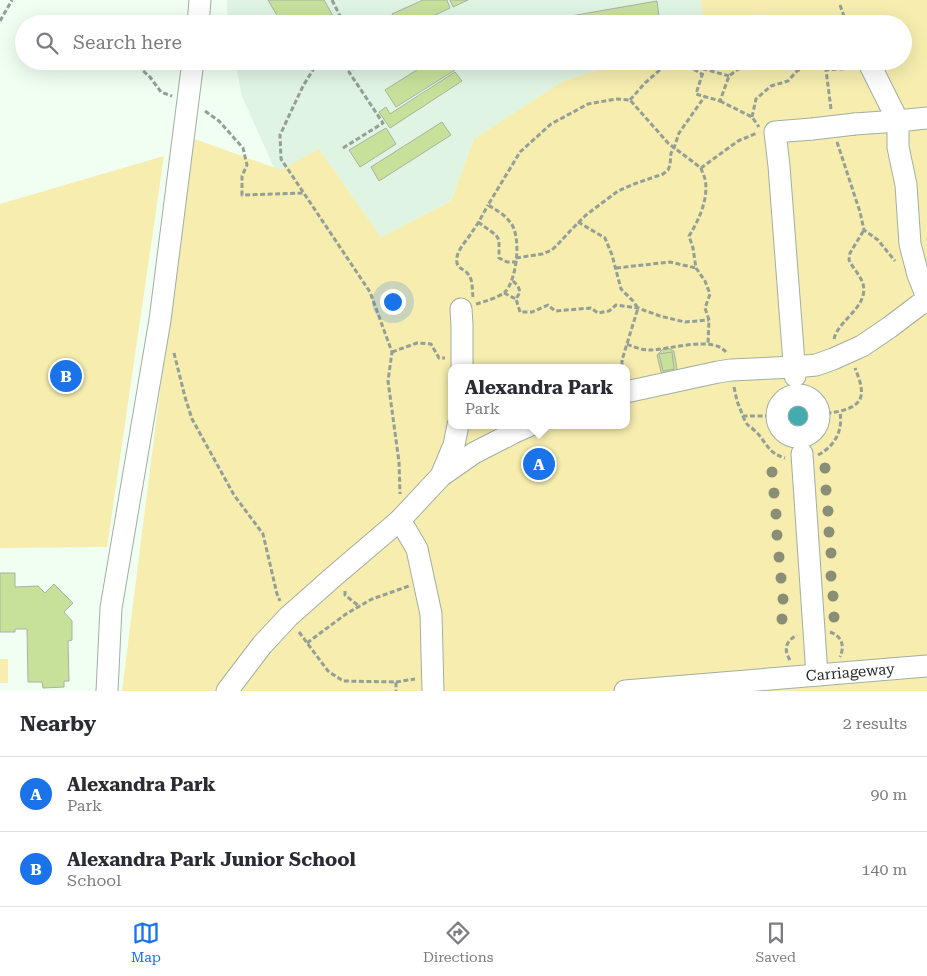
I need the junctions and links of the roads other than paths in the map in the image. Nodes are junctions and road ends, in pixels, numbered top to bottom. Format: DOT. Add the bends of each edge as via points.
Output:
graph roads {
  1 [pos="200,0"];
  2 [pos="199,15"];
  3 [pos="192,70"];
  4 [pos="873,70"];
  5 [pos="927,118"];
  6 [pos="898,122"];
  7 [pos="927,297"];
  8 [pos="927,302"];
  9 [pos="461,308"];
  10 [pos="462,364"];
  11 [pos="796,381"];
  12 [pos="630,391"];
  13 [pos="457,429"];
  14 [pos="522,429"];
  15 [pos="801,450"];
  16 [pos="441,476"];
  17 [pos="400,520"];
  18 [pos="927,666"];
  19 [pos="817,675"];
  20 [pos="107,691"];
  21 [pos="227,691"];
  22 [pos="434,691"];
  23 [pos="625,691"];
  1 -- 2 [label="street"];
  3 -- 20 [label="street" via="160,320 111,608"];
  4 -- 6 [label="street"];
  5 -- 6 [label="street"];
  6 -- 7 [label="street" via="910,244"];
  6 -- 11 [label="street, bridge" via="775,132"];
  8 -- 11 [label="street" via="840,356 816,365"];
  9 -- 10 [label="street"];
  11 -- 12 [label="street" via="731,370"];
  11 -- 15 [label="street" via="818,408 819,414 817,424"];
  11 -- 15 [label="street" via="790,396 779,406 777,416"];
  13 -- 16 [label="street"];
  14 -- 16 [label="street" via="474,453"];
  15 -- 19 [label="street"];
  16 -- 17 [label="street"];
  17 -- 21 [label="street" via="288,617"];
  17 -- 22 [label="street" via="417,549 431,614"];
  18 -- 19 [label="street, Carriageway"];
  19 -- 23 [label="street, Carriageway"];
}
